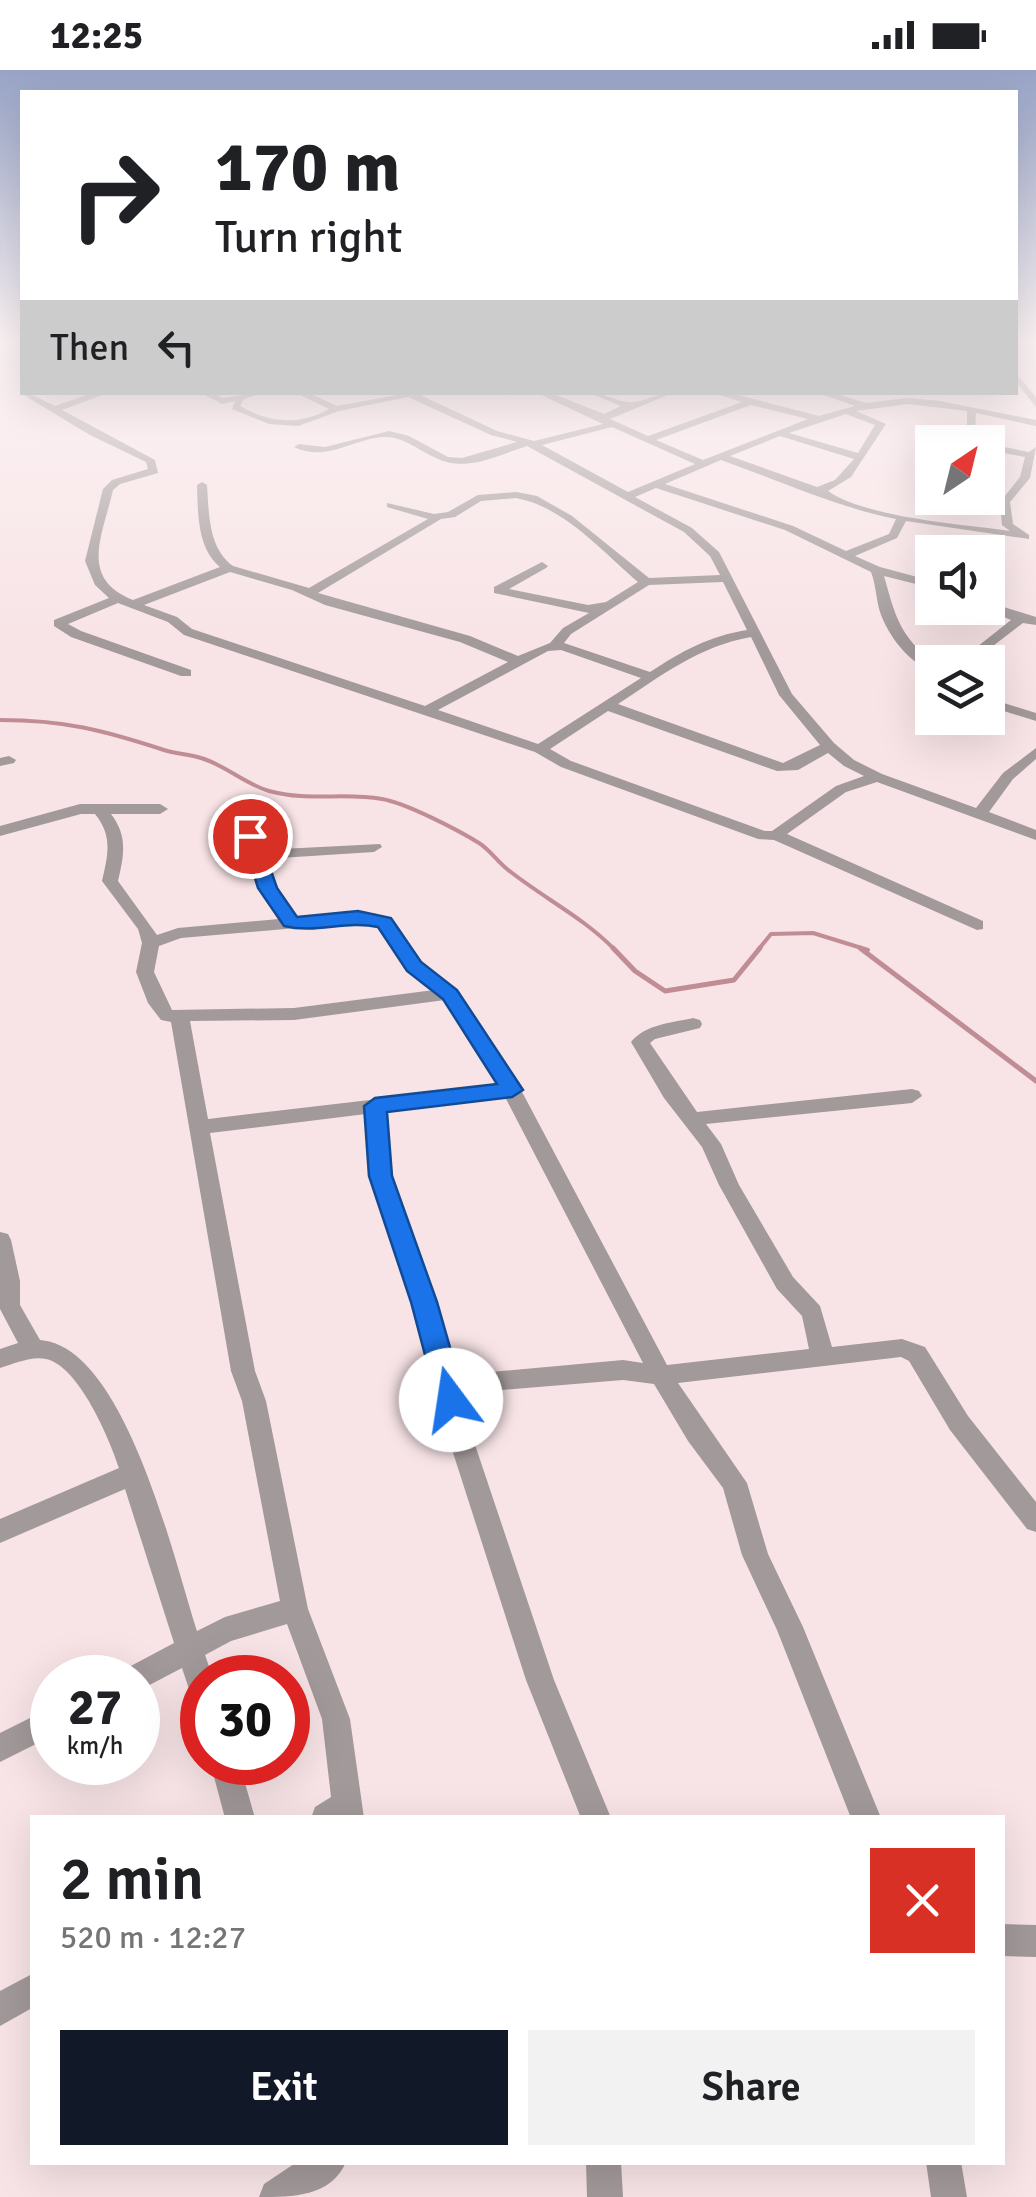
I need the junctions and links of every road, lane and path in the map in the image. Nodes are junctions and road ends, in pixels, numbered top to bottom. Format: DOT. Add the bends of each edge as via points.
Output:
graph roads {
  1 [pos="107,439"];
  2 [pos="367,439"];
  3 [pos="406,439"];
  4 [pos="517,439"];
  5 [pos="543,439"];
  6 [pos="649,439"];
  7 [pos="769,439"];
  8 [pos="801,439"];
  9 [pos="871,439"];
  10 [pos="530,443"];
  11 [pos="299,447"];
  12 [pos="1005,450"];
  13 [pos="1033,452"];
  14 [pos="722,457"];
  15 [pos="860,457"];
  16 [pos="704,465"];
  17 [pos="202,485"];
  18 [pos="657,485"];
  19 [pos="820,490"];
  20 [pos="628,496"];
  21 [pos="391,505"];
  22 [pos="434,516"];
  23 [pos="903,517"];
  24 [pos="1030,538"];
  25 [pos="847,556"];
  26 [pos="542,566"];
  27 [pos="229,568"];
  28 [pos="876,570"];
  29 [pos="729,578"];
  30 [pos="915,580"];
  31 [pos="646,582"];
  32 [pos="310,593"];
  33 [pos="118,599"];
  34 [pos="610,605"];
  35 [pos="132,606"];
  36 [pos="1005,613"];
  37 [pos="1020,619"];
  38 [pos="1036,621"];
  39 [pos="756,633"];
  40 [pos="554,645"];
  41 [pos="986,645"];
  42 [pos="915,655"];
  43 [pos="515,660"];
  44 [pos="186,673"];
  45 [pos="649,676"];
  46 [pos="606,705"];
  47 [pos="1005,707"];
  48 [pos="428,710"];
  49 [pos="1036,716"];
  50 [pos="829,746"];
  51 [pos="540,749"];
  52 [pos="1036,752"];
  53 [pos="877,777"];
  54 [pos="160,808"];
  55 [pos="239,810"];
  56 [pos="101,811"];
  57 [pos="979,814"];
  58 [pos="0,831"];
  59 [pos="1036,835"];
  60 [pos="776,836"];
  61 [pos="374,847"];
  62 [pos="255,855"];
  63 [pos="298,925"];
  64 [pos="976,926"];
  65 [pos="151,943"];
  66 [pos="450,994"];
  67 [pos="180,1018"];
  68 [pos="692,1024"];
  69 [pos="512,1090"];
  70 [pos="912,1096"];
  71 [pos="375,1106"];
  72 [pos="693,1119"];
  73 [pos="200,1126"];
  74 [pos="0,1240"];
  75 [pos="34,1351"];
  76 [pos="0,1359"];
  77 [pos="824,1359"];
  78 [pos="661,1375"];
  79 [pos="452,1394"];
  80 [pos="132,1474"];
  81 [pos="1034,1514"];
  82 [pos="0,1531"];
  83 [pos="295,1609"];
  84 [pos="192,1649"];
  85 [pos="194,1655"];
  86 [pos="160,1666"];
  87 [pos="30,1732"];
  88 [pos="0,1748"];
  89 [pos="231,1785"];
  90 [pos="340,1814"];
  91 [pos="239,1815"];
  92 [pos="595,1815"];
  93 [pos="865,1815"];
  94 [pos="1005,1940"];
  95 [pos="1036,1941"];
  96 [pos="30,1991"];
  97 [pos="0,2010"];
  98 [pos="325,2165"];
  99 [pos="604,2165"];
  100 [pos="944,2165"];
  101 [pos="277,2197"];
  102 [pos="605,2197"];
  103 [pos="950,2197"];
  1 -- 33 [label="street" via="154,468 108,489 92,573"];
  2 -- 11 [label="street" via="324,452"];
  3 -- 10 [label="street" via="459,461"];
  4 -- 10 [label="street"];
  5 -- 10 [label="street"];
  6 -- 16 [label="street"];
  7 -- 14 [label="street"];
  8 -- 15 [label="street"];
  9 -- 15 [label="street"];
  10 -- 20 [label="street"];
  12 -- 13 [label="street"];
  13 -- 24 [label="street" via="1005,502 1008,525"];
  14 -- 16 [label="street"];
  14 -- 19 [label="street"];
  15 -- 19 [label="street" via="851,472"];
  16 -- 18 [label="street"];
  17 -- 27 [label="street" via="205,529"];
  18 -- 20 [label="street"];
  18 -- 25 [label="street" via="789,528"];
  19 -- 23 [label="street"];
  20 -- 29 [label="street" via="698,538"];
  21 -- 22 [label="street"];
  22 -- 31 [label="street" via="451,515 478,498 533,498"];
  22 -- 32 [label="street" via="428,526"];
  23 -- 24 [label="street"];
  23 -- 25 [label="street" via="893,536"];
  25 -- 28 [label="street"];
  26 -- 34 [label="street" via="498,590 576,608"];
  27 -- 32 [label="street"];
  27 -- 35 [label="street"];
  28 -- 30 [label="street"];
  28 -- 42 [label="street" via="885,609"];
  29 -- 31 [label="street"];
  29 -- 39 [label="street"];
  31 -- 34 [label="street"];
  32 -- 43 [label="street"];
  33 -- 35 [label="street"];
  33 -- 44 [label="street" via="58,623"];
  34 -- 40 [label="street"];
  35 -- 48 [label="street" via="171,618 204,639"];
  36 -- 37 [label="street"];
  37 -- 38 [label="street"];
  37 -- 41 [label="street"];
  39 -- 45 [label="street" via="708,642"];
  39 -- 50 [label="street" via="786,694"];
  40 -- 43 [label="street"];
  40 -- 45 [label="street"];
  43 -- 48 [label="street"];
  45 -- 46 [label="street"];
  46 -- 50 [label="street" via="782,768"];
  46 -- 51 [label="street"];
  47 -- 49 [label="street"];
  48 -- 51 [label="street"];
  50 -- 53 [label="street"];
  51 -- 60 [label="street" via="566,764"];
  52 -- 57 [label="street"];
  53 -- 57 [label="street"];
  53 -- 60 [label="street" via="842,789"];
  54 -- 56 [label="street"];
  55 -- 62 [label="street"];
  56 -- 58 [label="street" via="70,811"];
  56 -- 65 [label="street" via="115,826 120,846 110,881"];
  57 -- 59 [label="street"];
  60 -- 64 [label="street"];
  61 -- 62 [label="street"];
  62 -- 63 [label="street" via="268,888"];
  63 -- 65 [label="street" via="178,932"];
  63 -- 66 [label="street" via="358,917 384,922 414,966"];
  65 -- 67 [label="street" via="145,972 151,988 163,1013"];
  66 -- 67 [label="street" via="294,1014"];
  66 -- 69 [label="street"];
  67 -- 73 [label="street"];
  68 -- 72 [label="street" via="640,1042"];
  69 -- 71 [label="street"];
  69 -- 78 [label="street"];
  70 -- 72 [label="street"];
  71 -- 73 [label="street"];
  71 -- 79 [label="street" via="380,1176"];
  72 -- 77 [label="street" via="785,1283 812,1312"];
  73 -- 83 [label="street"];
  74 -- 75 [label="street" via="9,1306"];
  75 -- 76 [label="street"];
  75 -- 80 [label="street" via="56,1352 76,1370 120,1434"];
  77 -- 78 [label="street"];
  77 -- 81 [label="street" via="902,1348 917,1354 960,1422"];
  78 -- 79 [label="street" via="623,1370 461,1384"];
  78 -- 93 [label="street" via="739,1493 754,1554"];
  79 -- 92 [label="street" via="451,1409 534,1661"];
  80 -- 82 [label="street"];
  80 -- 84 [label="street"];
  83 -- 84 [label="street" via="225,1630"];
  83 -- 90 [label="street" via="336,1719"];
  84 -- 85 [label="street"];
  84 -- 86 [label="street"];
  87 -- 88 [label="street"];
  89 -- 91 [label="street"];
  94 -- 95 [label="street"];
  96 -- 97 [label="street"];
  98 -- 101 [label="street"];
  99 -- 102 [label="street"];
  100 -- 103 [label="street"];
}
